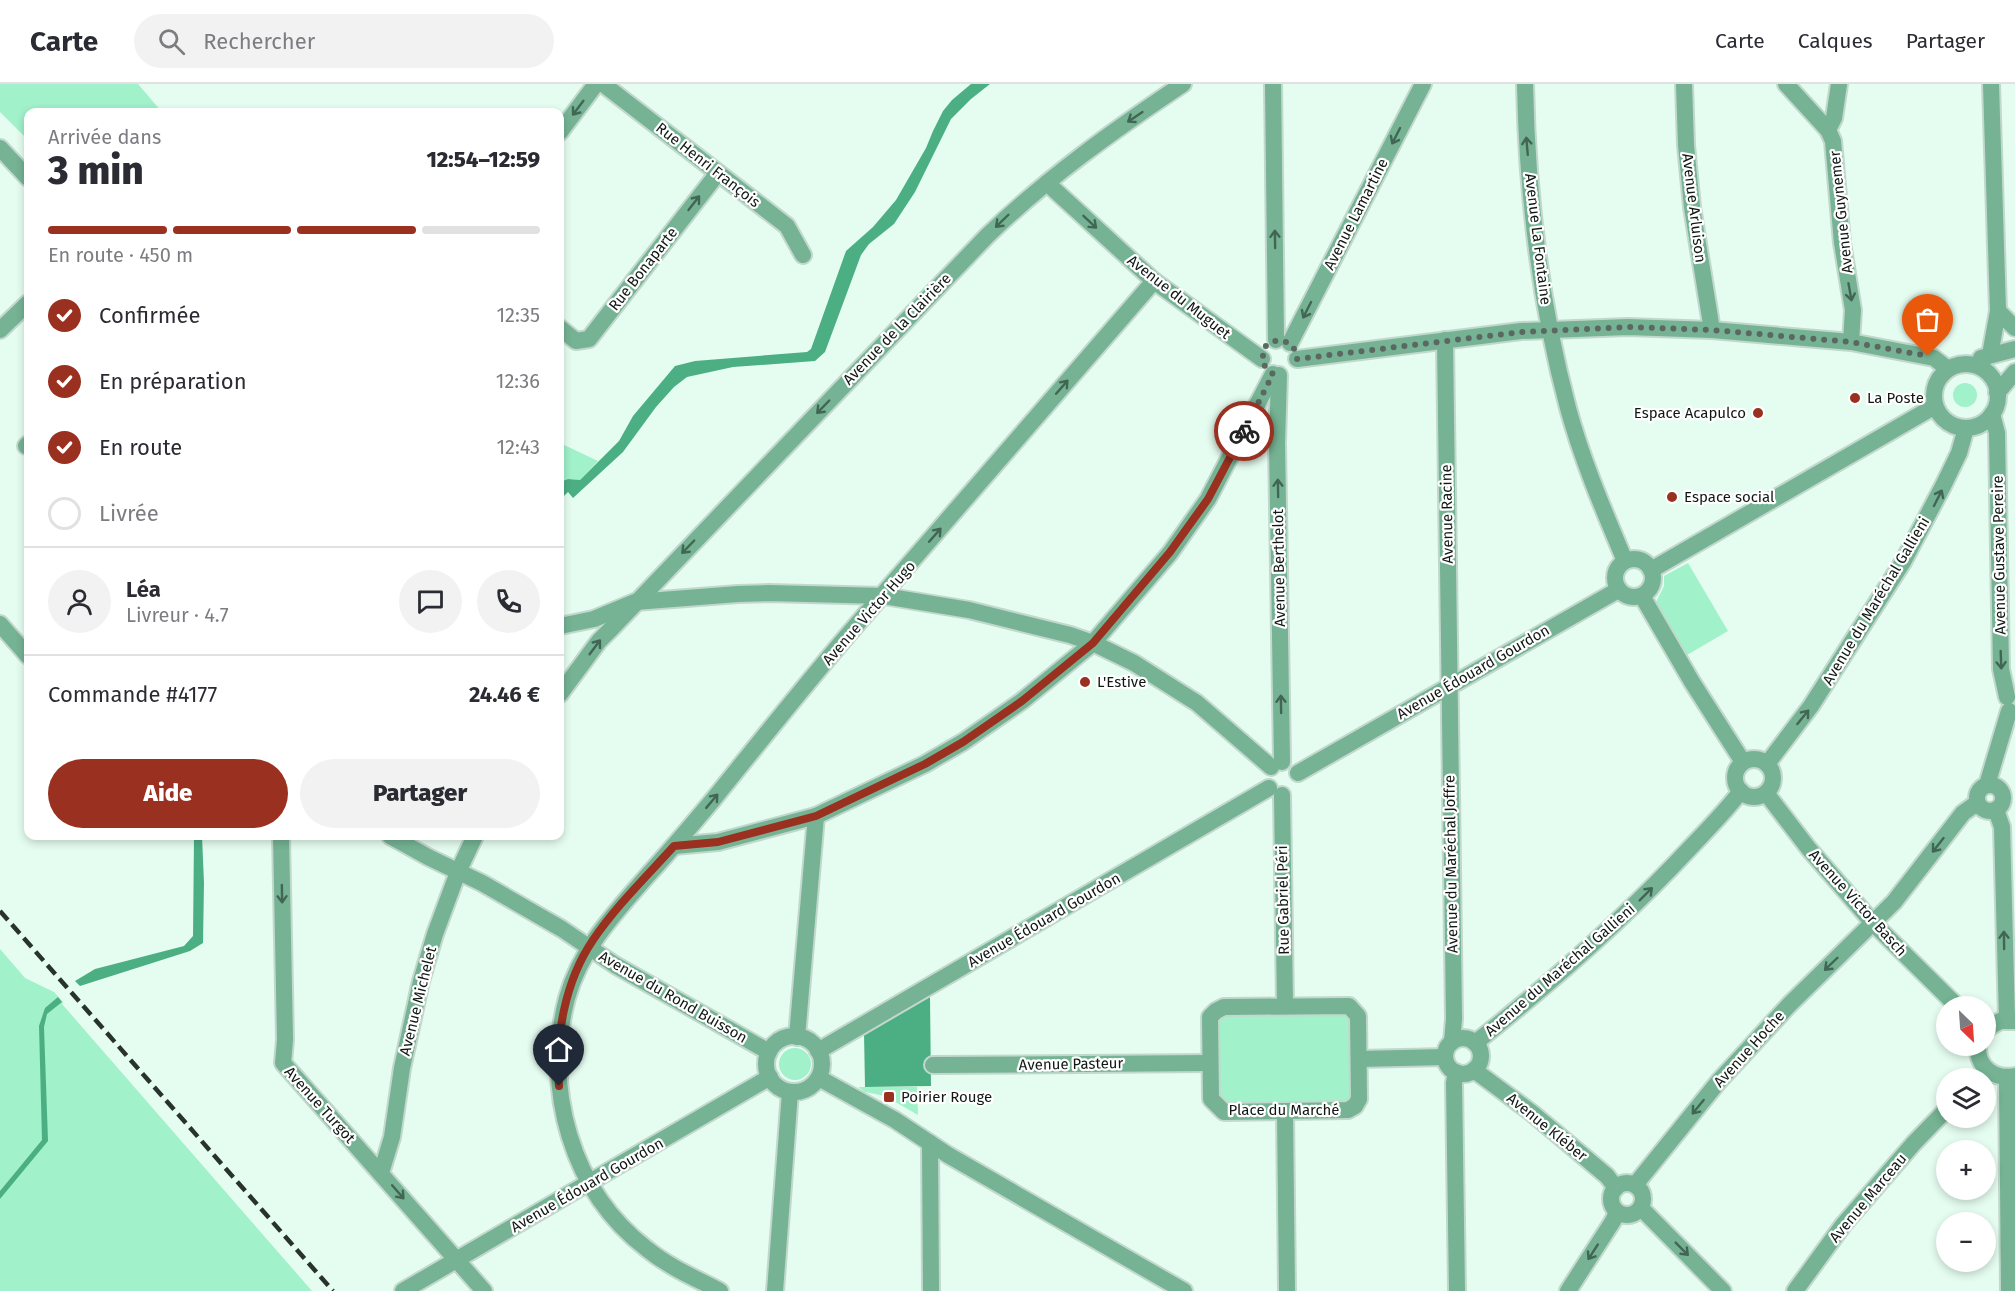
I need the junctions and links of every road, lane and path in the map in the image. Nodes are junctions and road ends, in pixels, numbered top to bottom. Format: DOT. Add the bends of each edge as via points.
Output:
graph roads {
  1 [pos="596,84"];
  2 [pos="603,84"];
  3 [pos="1184,84"];
  4 [pos="1273,84"];
  5 [pos="1423,84"];
  6 [pos="1526,84"];
  7 [pos="1684,84"];
  8 [pos="1786,84"];
  9 [pos="1839,84"];
  10 [pos="1991,84"];
  11 [pos="564,127"];
  12 [pos="1828,130"];
  13 [pos="0,148"];
  14 [pos="718,173"];
  15 [pos="24,174"];
  16 [pos="1047,183"];
  17 [pos="803,255"];
  18 [pos="1154,281"];
  19 [pos="24,307"];
  20 [pos="1998,311"];
  21 [pos="2015,328"];
  22 [pos="1550,329"];
  23 [pos="0,330"];
  24 [pos="1712,330"];
  25 [pos="564,331"];
  26 [pos="1445,340"];
  27 [pos="1283,342"];
  28 [pos="1851,342"];
  29 [pos="2015,349"];
  30 [pos="1990,355"];
  31 [pos="1262,359"];
  32 [pos="1297,359"];
  33 [pos="1954,367"];
  34 [pos="2015,372"];
  35 [pos="1276,374"];
  36 [pos="1997,393"];
  37 [pos="1935,406"];
  38 [pos="1992,414"];
  39 [pos="1966,428"];
  40 [pos="1625,561"];
  41 [pos="1651,570"];
  42 [pos="1618,590"];
  43 [pos="884,596"];
  44 [pos="1642,596"];
  45 [pos="635,602"];
  46 [pos="0,624"];
  47 [pos="564,625"];
  48 [pos="1093,643"];
  49 [pos="24,651"];
  50 [pos="1449,687"];
  51 [pos="564,689"];
  52 [pos="2012,708"];
  53 [pos="1743,762"];
  54 [pos="1767,764"];
  55 [pos="1276,765"];
  56 [pos="1298,773"];
  57 [pos="1991,786"];
  58 [pos="1276,791"];
  59 [pos="1741,791"];
  60 [pos="1766,793"];
  61 [pos="1977,803"];
  62 [pos="1996,810"];
  63 [pos="816,816"];
  64 [pos="281,840"];
  65 [pos="398,840"];
  66 [pos="473,840"];
  67 [pos="674,846"];
  68 [pos="458,872"];
  69 [pos="1873,923"];
  70 [pos="588,948"];
  71 [pos="1947,996"];
  72 [pos="1285,1006"];
  73 [pos="2011,1020"];
  74 [pos="1996,1022"];
  75 [pos="797,1037"];
  76 [pos="1475,1043"];
  77 [pos="1449,1049"];
  78 [pos="818,1051"];
  79 [pos="769,1052"];
  80 [pos="1360,1059"];
  81 [pos="1210,1063"];
  82 [pos="933,1065"];
  83 [pos="1474,1070"];
  84 [pos="1456,1072"];
  85 [pos="1996,1076"];
  86 [pos="770,1077"];
  87 [pos="2011,1077"];
  88 [pos="819,1078"];
  89 [pos="790,1092"];
  90 [pos="1285,1112"];
  91 [pos="1936,1120"];
  92 [pos="930,1143"];
  93 [pos="381,1173"];
  94 [pos="590,1184"];
  95 [pos="1635,1185"];
  96 [pos="1616,1188"];
  97 [pos="1641,1208"];
  98 [pos="1617,1212"];
  99 [pos="456,1260"];
  100 [pos="403,1291"];
  101 [pos="484,1291"];
  102 [pos="720,1291"];
  103 [pos="775,1291"];
  104 [pos="931,1291"];
  105 [pos="1184,1291"];
  106 [pos="1287,1291"];
  107 [pos="1457,1291"];
  108 [pos="1568,1291"];
  109 [pos="1723,1291"];
  110 [pos="1795,1291"];
  111 [pos="2009,1291"];
  1 -- 11 [label="street, one-way"];
  2 -- 14 [label="street, Rue Henri François"];
  3 -- 16 [label="street, Avenue de la Clairière, one-way" via="1100,140"];
  27 -- 4 [label="street, one-way"];
  5 -- 27 [label="street, Avenue Lamartine, one-way"];
  22 -- 6 [label="street, Avenue La Fontaine, one-way" via="1534,231"];
  7 -- 24 [label="street, Avenue Arluison" via="1692,207"];
  8 -- 12 [label="street"];
  9 -- 12 [label="street, Avenue Guynemer" via="1834,118"];
  10 -- 20 [label="street"];
  12 -- 28 [label="street, Avenue Guynemer, one-way" via="1833,141 1842,243 1853,310"];
  13 -- 15 [label="street"];
  14 -- 17 [label="street, Rue Henri François" via="787,226"];
  25 -- 14 [label="street, Rue Bonaparte, one-way" via="576,341 589,339"];
  16 -- 18 [label="street, Avenue du Muguet, one-way"];
  16 -- 45 [label="street, Avenue de la Clairière, one-way" via="987,237"];
  18 -- 31 [label="street, Avenue du Muguet"];
  43 -- 18 [label="street, Avenue Victor Hugo, one-way"];
  19 -- 23 [label="street"];
  20 -- 21 [label="street"];
  20 -- 30 [label="street"];
  22 -- 24 [label="street"];
  22 -- 26 [label="street"];
  22 -- 40 [label="street, Avenue La Fontaine" via="1569,410 1598,498"];
  24 -- 28 [label="street"];
  26 -- 32 [label="street"];
  26 -- 50 [label="street, Avenue Racine"];
  27 -- 31 [label="street" via="1271,342 1263,349"];
  27 -- 32 [label="street" via="1295,350"];
  28 -- 33 [label="street" via="1934,358"];
  29 -- 30 [label="street"];
  30 -- 33 [label="street"];
  31 -- 35 [label="street" via="1265,368"];
  32 -- 35 [label="street" via="1288,372"];
  33 -- 36 [label="street" via="1972,364 1982,368 1990,374"];
  33 -- 37 [label="street" via="1940,376 1935,386"];
  34 -- 36 [label="street"];
  35 -- 48 [label="street" via="1208,499 1170,552"];
  55 -- 35 [label="street, Avenue Berthelot, one-way"];
  36 -- 38 [label="street"];
  37 -- 39 [label="street" via="1947,422"];
  37 -- 41 [label="street"];
  38 -- 39 [label="street"];
  38 -- 52 [label="street, Avenue Gustave Pereire, one-way" via="1997,433 2001,669"];
  54 -- 39 [label="street, Avenue du Maréchal Gallieni, one-way" via="1811,706 1904,562 1959,453"];
  40 -- 41 [label="street" via="1640,560"];
  40 -- 42 [label="street" via="1615,574"];
  41 -- 44 [label="street" via="1651,587"];
  42 -- 44 [label="street" via="1627,596"];
  42 -- 50 [label="street, Avenue Édouard Gourdon"];
  43 -- 45 [label="street" via="769,593"];
  43 -- 48 [label="street" via="969,610"];
  67 -- 43 [label="street, Avenue Victor Hugo, one-way"];
  44 -- 53 [label="street"];
  45 -- 47 [label="street" via="594,619"];
  51 -- 45 [label="street, one-way" via="599,641"];
  46 -- 49 [label="street"];
  48 -- 55 [label="street" via="1197,702"];
  48 -- 63 [label="street" via="1022,701 963,742"];
  50 -- 56 [label="street, Avenue Édouard Gourdon"];
  50 -- 77 [label="street, Avenue du Maréchal Joffre" via="1454,1020"];
  52 -- 57 [label="street"];
  53 -- 54 [label="street" via="1755,759"];
  53 -- 59 [label="street" via="1735,780"];
  54 -- 60 [label="street" via="1773,782"];
  55 -- 56 [label="street" via="1292,765"];
  55 -- 58 [label="street" via="1266,775"];
  56 -- 58 [label="street" via="1296,788"];
  57 -- 61 [label="street" via="1977,794"];
  57 -- 62 [label="street" via="2002,792 2003,801"];
  58 -- 72 [label="street, Rue Gabriel Péri"];
  58 -- 78 [label="street, Avenue Édouard Gourdon"];
  59 -- 60 [label="street" via="1753,796"];
  76 -- 59 [label="street, Avenue du Maréchal Gallieni, one-way" via="1621,919"];
  60 -- 69 [label="street, Avenue Victor Basch"];
  61 -- 62 [label="street" via="1983,810"];
  61 -- 69 [label="street, Avenue Hoche, one-way" via="1963,813"];
  73 -- 62 [label="street, one-way" via="2002,827"];
  63 -- 67 [label="street" via="718,842"];
  63 -- 75 [label="street"];
  64 -- 93 [label="street, Avenue Turgot, one-way" via="283,1063"];
  65 -- 68 [label="street, Avenue du Rond Buisson"];
  66 -- 68 [label="street, Avenue Michelet"];
  67 -- 70 [label="street, Avenue Victor Hugo"];
  68 -- 70 [label="street, Avenue du Rond Buisson" via="552,923"];
  68 -- 93 [label="street, Avenue Michelet" via="421,981 392,1137"];
  69 -- 71 [label="street, Avenue Victor Basch"];
  69 -- 95 [label="street, Avenue Hoche, one-way" via="1719,1081"];
  70 -- 79 [label="street, Avenue du Rond Buisson"];
  70 -- 94 [label="street, Avenue Victor Hugo" via="563,1014 558,1070 568,1134"];
  72 -- 80 [label="street, Place du Marché" via="1349,1006 1358,1016"];
  72 -- 81 [label="street, Place du Marché" via="1224,1007 1216,1011 1210,1017"];
  73 -- 74 [label="street"];
  75 -- 78 [label="street" via="813,1044"];
  75 -- 79 [label="street" via="781,1040"];
  76 -- 77 [label="street" via="1464,1038"];
  76 -- 83 [label="street" via="1481,1056"];
  77 -- 80 [label="street"];
  77 -- 84 [label="street" via="1449,1068"];
  78 -- 88 [label="street" via="822,1064"];
  79 -- 86 [label="street"];
  80 -- 90 [label="street, Place du Marché" via="1359,1099 1354,1106 1348,1110"];
  81 -- 82 [label="street, Avenue Pasteur"];
  81 -- 90 [label="street, Place du Marché" via="1211,1099 1220,1110"];
  83 -- 84 [label="street"];
  83 -- 96 [label="street, Avenue Kléber" via="1539,1119"];
  84 -- 107 [label="street"];
  85 -- 87 [label="street"];
  86 -- 89 [label="street"];
  86 -- 94 [label="street, Avenue Édouard Gourdon"];
  87 -- 111 [label="street"];
  88 -- 89 [label="street" via="807,1089"];
  88 -- 92 [label="street"];
  89 -- 103 [label="street"];
  90 -- 106 [label="street"];
  91 -- 110 [label="street, Avenue Marceau" via="1843,1225"];
  92 -- 104 [label="street"];
  92 -- 105 [label="street"];
  93 -- 99 [label="street, Avenue Turgot, one-way"];
  94 -- 99 [label="street, Avenue Édouard Gourdon"];
  94 -- 102 [label="street, Avenue Victor Hugo" via="617,1221 642,1245 671,1266"];
  95 -- 96 [label="street" via="1622,1184"];
  95 -- 97 [label="street" via="1643,1196"];
  96 -- 98 [label="street" via="1612,1203"];
  97 -- 98 [label="street" via="1633,1214"];
  97 -- 109 [label="street, one-way"];
  98 -- 108 [label="street, one-way"];
  99 -- 100 [label="street, Avenue Édouard Gourdon"];
  99 -- 101 [label="street, Avenue Turgot"];
}
